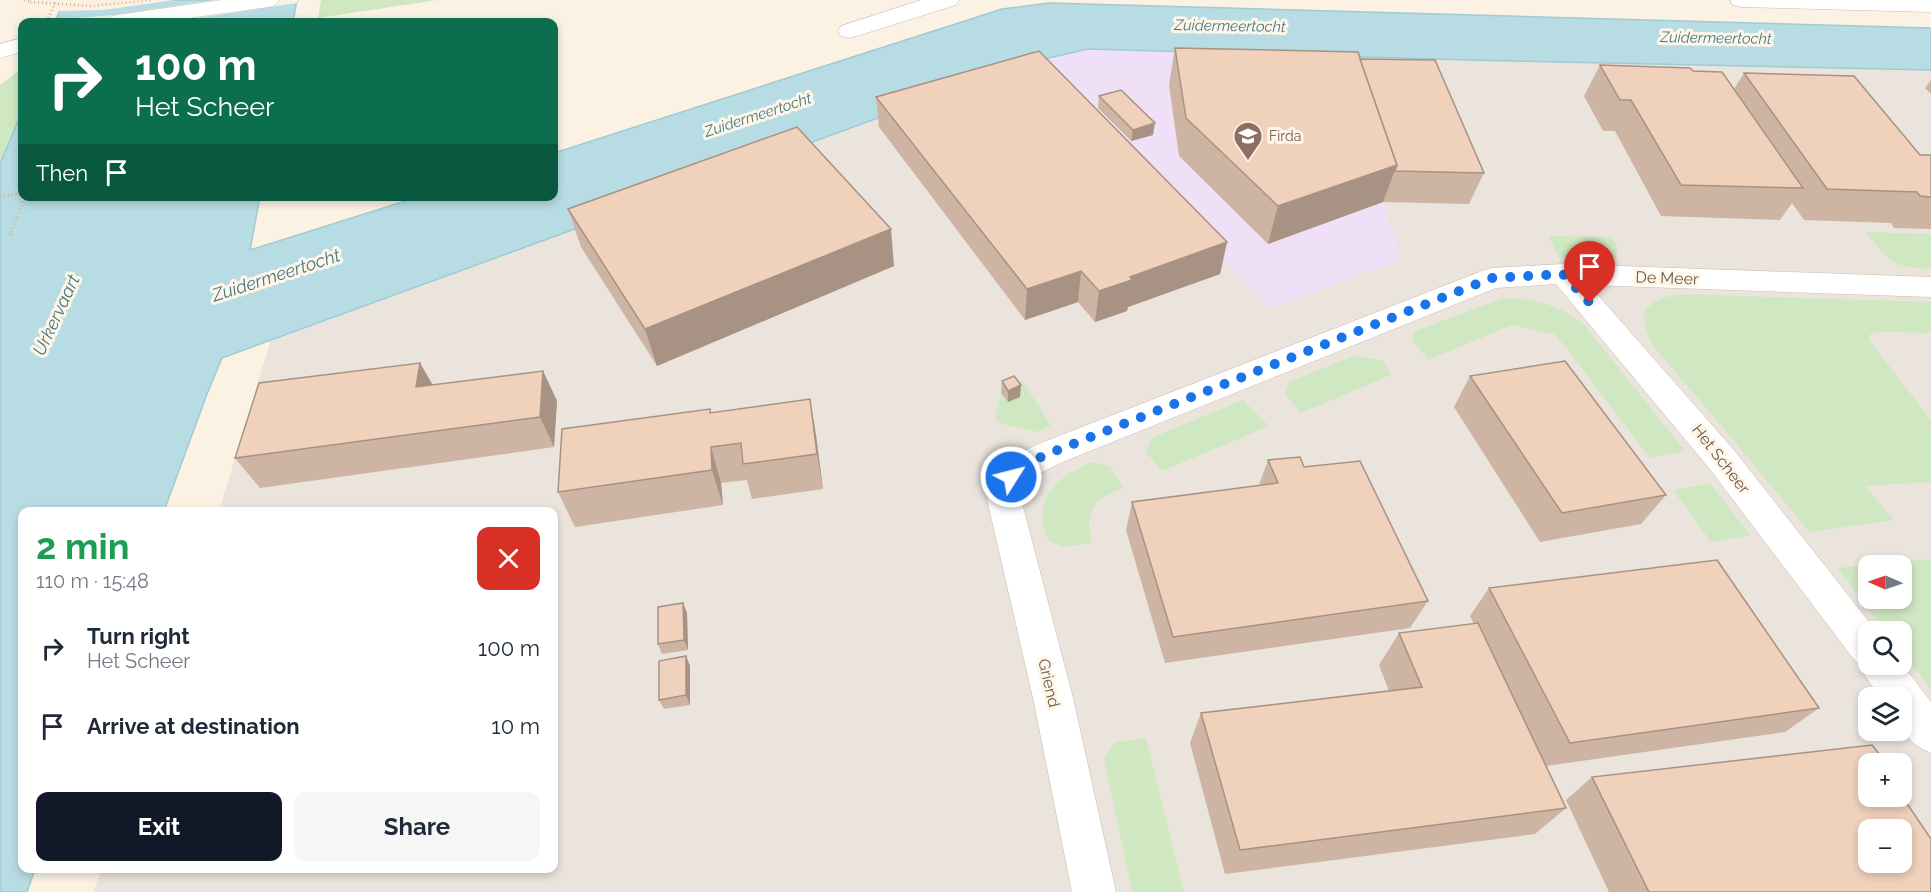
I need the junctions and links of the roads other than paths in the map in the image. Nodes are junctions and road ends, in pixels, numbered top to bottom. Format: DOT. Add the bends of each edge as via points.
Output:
graph roads {
  1 [pos="268,0"];
  2 [pos="940,0"];
  3 [pos="1741,0"];
  4 [pos="1931,5"];
  5 [pos="144,18"];
  6 [pos="849,32"];
  7 [pos="1563,274"];
  8 [pos="1931,287"];
  9 [pos="1011,477"];
  10 [pos="1858,637"];
  11 [pos="1887,675"];
  12 [pos="1931,734"];
  13 [pos="1094,892"];
  1 -- 5 [label="street"];
  2 -- 6 [label="street"];
  3 -- 4 [label="street"];
  7 -- 8 [label="street, De Meer"];
  7 -- 9 [label="street, De Meer" via="1492,278 1053,452 1027,463"];
  7 -- 10 [label="street, Het Scheer" via="1697,428"];
  9 -- 13 [label="street, Griend" via="1004,488 1004,499 1053,698"];
  11 -- 12 [label="street"];
}
